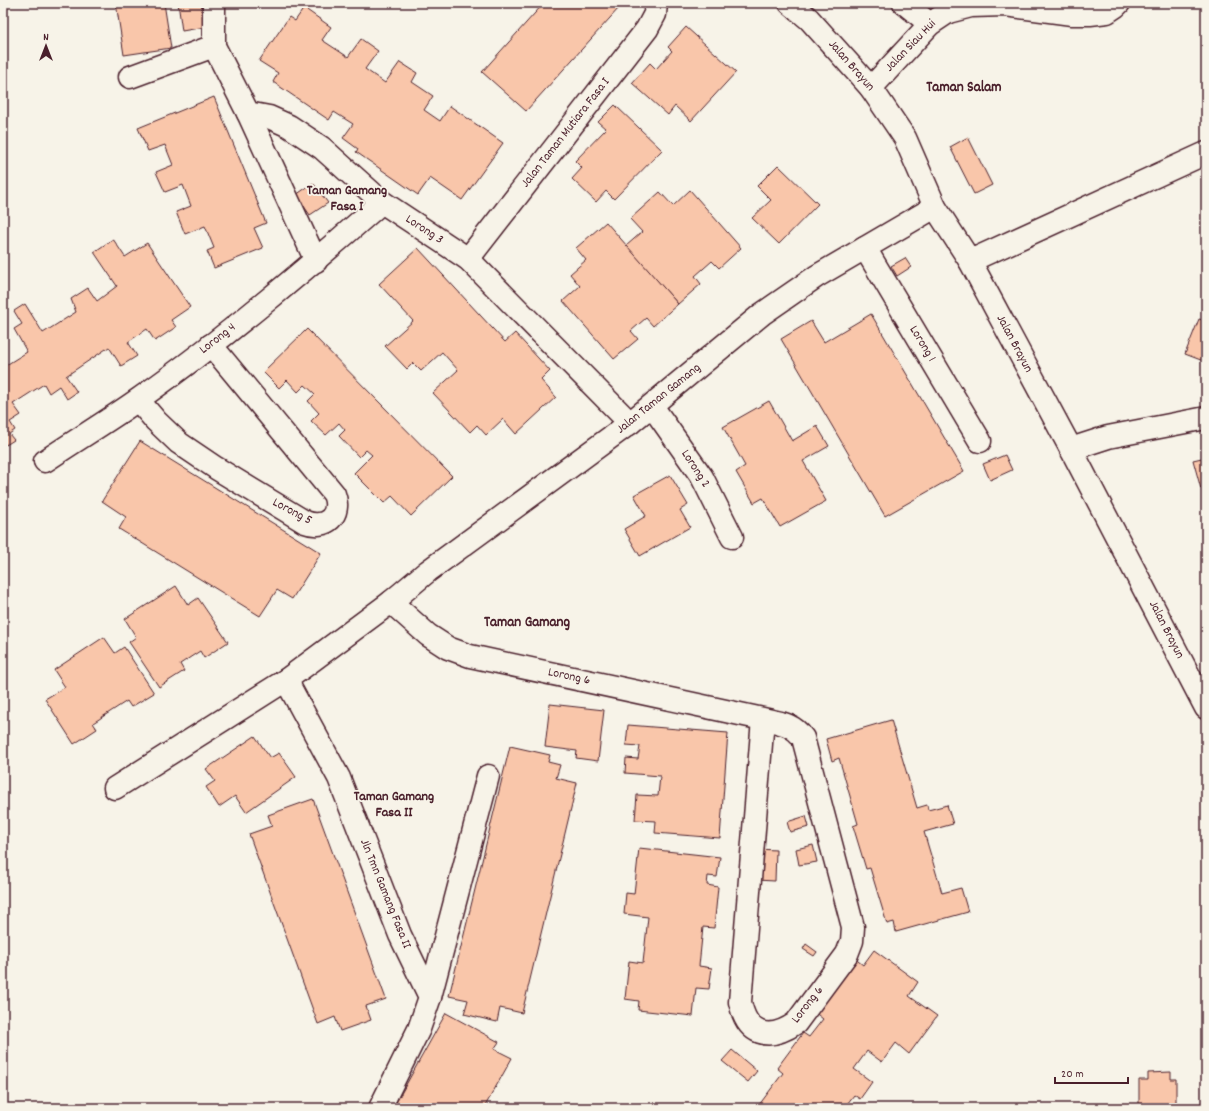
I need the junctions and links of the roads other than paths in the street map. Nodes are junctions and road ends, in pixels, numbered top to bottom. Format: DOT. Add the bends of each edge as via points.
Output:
graph roads {
  1 [pos="214,3"];
  2 [pos="656,3"];
  3 [pos="790,3"];
  4 [pos="904,3"];
  5 [pos="1119,3"];
  6 [pos="930,24"];
  7 [pos="214,46"];
  8 [pos="130,77"];
  9 [pos="871,88"];
  10 [pos="248,113"];
  11 [pos="1206,153"];
  12 [pos="382,202"];
  13 [pos="935,207"];
  14 [pos="865,248"];
  15 [pos="468,258"];
  16 [pos="316,261"];
  17 [pos="970,261"];
  18 [pos="211,345"];
  19 [pos="138,400"];
  20 [pos="652,406"];
  21 [pos="1206,418"];
  22 [pos="630,423"];
  23 [pos="980,441"];
  24 [pos="1071,449"];
  25 [pos="45,461"];
  26 [pos="732,537"];
  27 [pos="391,602"];
  28 [pos="286,680"];
  29 [pos="1206,708"];
  30 [pos="763,719"];
  31 [pos="488,776"];
  32 [pos="115,788"];
  33 [pos="430,997"];
  34 [pos="380,1108"];
  1 -- 7 [label="street"];
  2 -- 15 [label="street, Jalan Taman Mutiara Fasa I" via="655,14 647,29"];
  3 -- 9 [label="street, Jalan Brayun" via="809,19"];
  4 -- 6 [label="street"];
  5 -- 6 [label="street, Jalan Siau Hui" via="1107,12 1090,14 1005,5 971,6 948,12"];
  6 -- 9 [label="street, Jalan Siau Hui"];
  7 -- 8 [label="street"];
  7 -- 10 [label="street"];
  9 -- 13 [label="street, Jalan Brayun" via="905,138"];
  10 -- 12 [label="street, Lorong 3" via="269,117 296,130 322,148"];
  10 -- 16 [label="street"];
  11 -- 17 [label="street"];
  12 -- 15 [label="street, Lorong 3"];
  12 -- 16 [label="street, Lorong 4"];
  13 -- 14 [label="street, Jalan Taman Gamang"];
  13 -- 17 [label="street, Jalan Brayun"];
  14 -- 20 [label="street, Jalan Taman Gamang" via="817,276 762,314"];
  14 -- 23 [label="street, Lorong 1"];
  15 -- 22 [label="street, Lorong 3"];
  16 -- 18 [label="street, Lorong 4"];
  17 -- 24 [label="street, Jalan Brayun"];
  18 -- 19 [label="street, Lorong 4"];
  18 -- 19 [label="street, Lorong 5" via="334,494 336,508 330,519 318,525 305,522 216,468 179,443"];
  19 -- 25 [label="street, Lorong 4"];
  20 -- 22 [label="street, Jalan Taman Gamang"];
  20 -- 26 [label="street, Lorong 2" via="702,477"];
  21 -- 24 [label="street" via="1108,437"];
  22 -- 27 [label="street, Jalan Taman Gamang" via="428,571"];
  24 -- 29 [label="street, Jalan Brayun"];
  27 -- 28 [label="street, Jalan Taman Gamang"];
  27 -- 30 [label="street, Lorong 6" via="428,635 448,648 470,656"];
  28 -- 32 [label="street, Jalan Taman Gamang"];
  28 -- 33 [label="street, Jln Tmn Gamang Fasa II" via="339,778 400,935"];
  30 -- 30 [label="street, Lorong 6" via="791,725 803,738 853,927 852,941 847,954 796,1023 786,1030 767,1034 760,1033 749,1024 740,1002"];
  31 -- 33 [label="street"];
  33 -- 34 [label="street" via="419,1029"];
}
